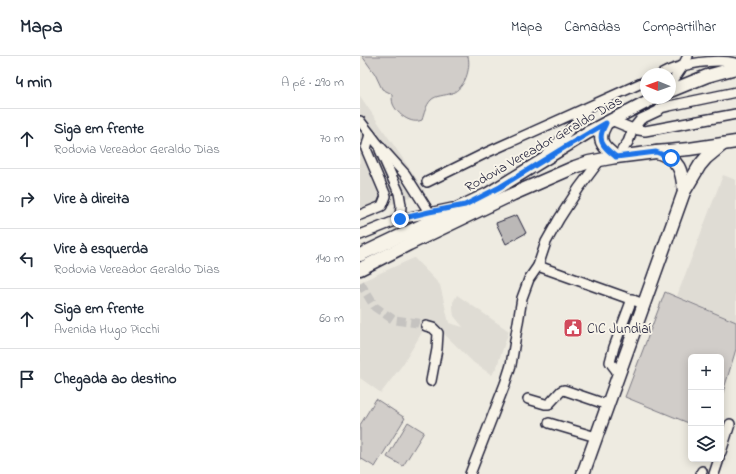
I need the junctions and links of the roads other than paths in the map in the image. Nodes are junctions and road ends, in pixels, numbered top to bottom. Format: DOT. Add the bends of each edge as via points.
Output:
graph roads {
  1 [pos="688,56"];
  2 [pos="703,56"];
  3 [pos="712,62"];
  4 [pos="736,63"];
  5 [pos="682,66"];
  6 [pos="676,68"];
  7 [pos="736,68"];
  8 [pos="676,76"];
  9 [pos="640,84"];
  10 [pos="676,89"];
  11 [pos="736,92"];
  12 [pos="643,104"];
  13 [pos="587,108"];
  14 [pos="736,114"];
  15 [pos="360,121"];
  16 [pos="609,122"];
  17 [pos="549,125"];
  18 [pos="633,129"];
  19 [pos="370,134"];
  20 [pos="562,138"];
  21 [pos="736,142"];
  22 [pos="377,143"];
  23 [pos="724,144"];
  24 [pos="656,152"];
  25 [pos="618,157"];
  26 [pos="600,160"];
  27 [pos="537,164"];
  28 [pos="428,182"];
  29 [pos="684,192"];
  30 [pos="465,205"];
  31 [pos="429,212"];
  32 [pos="360,215"];
  33 [pos="400,219"];
  34 [pos="360,235"];
  35 [pos="360,255"];
  36 [pos="538,266"];
  37 [pos="360,269"];
  38 [pos="632,299"];
  39 [pos="644,304"];
  40 [pos="426,326"];
  41 [pos="619,374"];
  42 [pos="431,381"];
  43 [pos="528,399"];
  44 [pos="608,405"];
  45 [pos="549,423"];
  46 [pos="730,424"];
  47 [pos="596,437"];
  48 [pos="724,443"];
  49 [pos="718,462"];
  50 [pos="470,474"];
  51 [pos="583,474"];
  52 [pos="714,474"];
  1 -- 5 [label="street"];
  2 -- 3 [label="street"];
  3 -- 4 [label="street"];
  3 -- 5 [label="street"];
  5 -- 6 [label="street"];
  5 -- 8 [label="street"];
  7 -- 10 [label="main road"];
  9 -- 13 [label="street"];
  11 -- 18 [label="street" via="661,108 641,119"];
  12 -- 16 [label="main road, Rodovia Vereador Geraldo Dias"];
  13 -- 17 [label="street"];
  13 -- 20 [label="street"];
  14 -- 18 [label="street" via="645,131"];
  15 -- 19 [label="street"];
  16 -- 18 [label="street"];
  16 -- 25 [label="main road" via="601,135 602,143"];
  16 -- 27 [label="main road, Rodovia Vereador Geraldo Dias"];
  17 -- 20 [label="street" via="558,124 563,132"];
  17 -- 28 [label="street"];
  18 -- 25 [label="street"];
  19 -- 22 [label="street"];
  19 -- 32 [label="street" via="366,149 386,196 382,206"];
  20 -- 27 [label="street"];
  21 -- 23 [label="main road, Rodovia Vereador Geraldo Dias"];
  22 -- 31 [label="street" via="406,174"];
  22 -- 33 [label="street" via="399,193"];
  23 -- 24 [label="main road, Rodovia Vereador Geraldo Dias"];
  23 -- 29 [label="main road" via="700,165"];
  24 -- 25 [label="main road, Rodovia Vereador Geraldo Dias"];
  24 -- 29 [label="main road" via="671,158 677,164 681,170"];
  25 -- 26 [label="main road, Rodovia Vereador Geraldo Dias"];
  26 -- 36 [label="street" via="559,219 546,242"];
  26 -- 37 [label="main road, Rodovia Vereador Geraldo Dias" via="575,167 514,194"];
  27 -- 30 [label="main road, Rodovia Vereador Geraldo Dias"];
  29 -- 39 [label="main road"];
  30 -- 31 [label="street"];
  30 -- 35 [label="main road, Rodovia Vereador Geraldo Dias"];
  31 -- 33 [label="street"];
  33 -- 34 [label="street"];
  36 -- 38 [label="street"];
  36 -- 50 [label="street" via="529,279 522,298 511,365"];
  38 -- 39 [label="street"];
  38 -- 41 [label="street" via="610,362"];
  39 -- 41 [label="main road"];
  40 -- 42 [label="street" via="438,333"];
  41 -- 44 [label="main road"];
  43 -- 44 [label="street" via="549,404 561,390 564,390"];
  44 -- 47 [label="main road"];
  45 -- 47 [label="street"];
  46 -- 48 [label="street"];
  47 -- 51 [label="main road"];
  49 -- 52 [label="street"];
}
